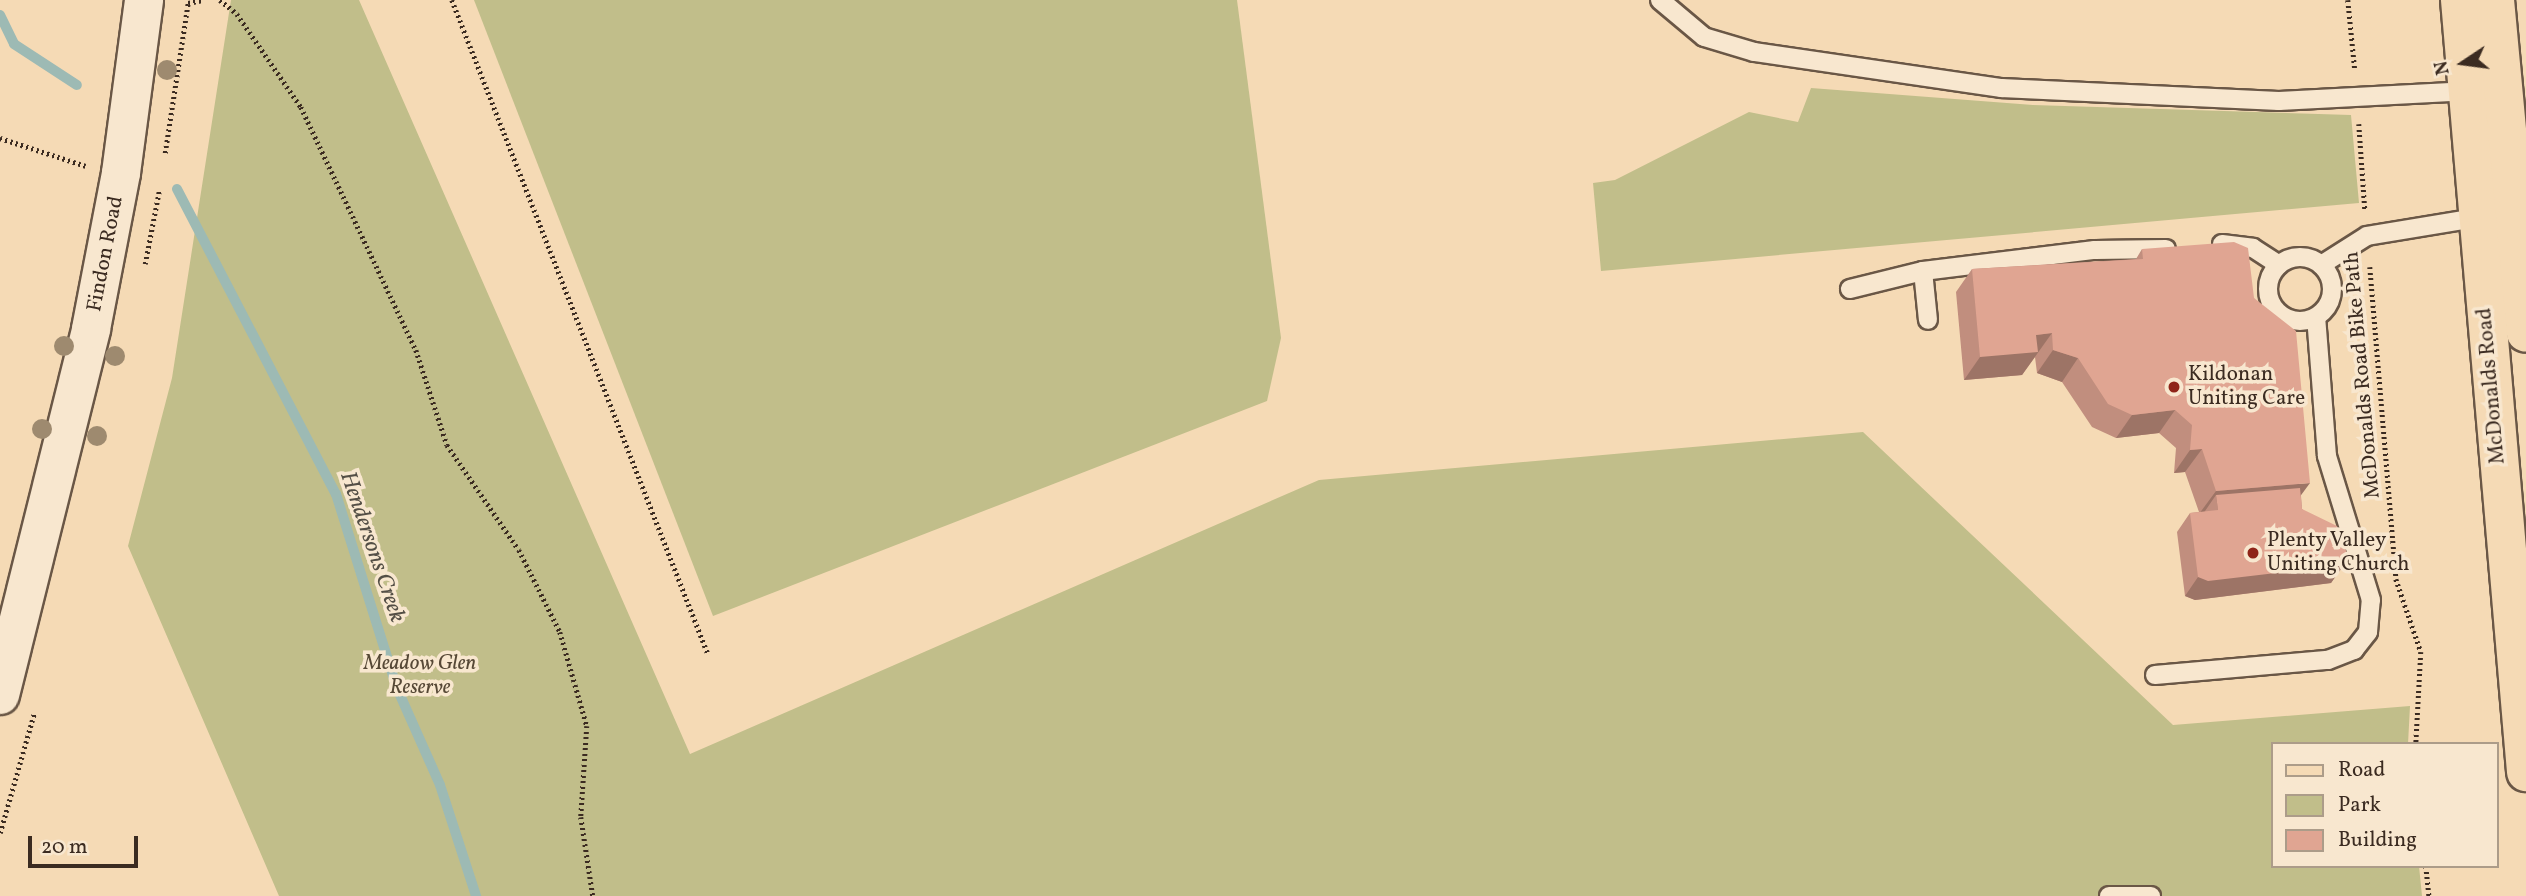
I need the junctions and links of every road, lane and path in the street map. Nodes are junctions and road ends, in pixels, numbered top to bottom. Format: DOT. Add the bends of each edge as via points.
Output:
graph roads {
  1 [pos="144,0"];
  2 [pos="203,0"];
  3 [pos="220,0"];
  4 [pos="452,0"];
  5 [pos="1660,0"];
  6 [pos="2348,0"];
  7 [pos="2460,0"];
  8 [pos="2494,0"];
  9 [pos="189,1"];
  10 [pos="2485,90"];
  11 [pos="2357,100"];
  12 [pos="170,121"];
  13 [pos="0,140"];
  14 [pos="93,168"];
  15 [pos="2477,216"];
  16 [pos="2515,218"];
  17 [pos="2367,236"];
  18 [pos="2279,265"];
  19 [pos="2321,265"];
  20 [pos="1923,271"];
  21 [pos="1850,289"];
  22 [pos="2316,317"];
  23 [pos="1928,320"];
  24 [pos="2526,334"];
  25 [pos="47,503"];
  26 [pos="0,611"];
  27 [pos="708,653"];
  28 [pos="2155,675"];
  29 [pos="0,695"];
  30 [pos="2416,742"];
  31 [pos="2526,772"];
  32 [pos="2426,868"];
  33 [pos="593,896"];
  34 [pos="2109,896"];
  35 [pos="2151,896"];
  36 [pos="2429,896"];
  1 -- 25 [label="main road, Findon Road" via="121,173"];
  2 -- 9 [label="path"];
  3 -- 33 [label="path" via="237,14 301,107 412,341 447,445 519,550 561,632 587,726 581,817"];
  4 -- 27 [label="path"];
  5 -- 11 [label="lane" via="1704,37 1754,52 2001,88"];
  6 -- 11 [label="path, McDonalds Road Bike Path"];
  7 -- 10 [label="main road, McDonalds Road"];
  8 -- 10 [label="main road, McDonalds Road"];
  9 -- 12 [label="path"];
  10 -- 11 [label="lane"];
  10 -- 15 [label="main road, McDonalds Road"];
  10 -- 16 [label="main road, McDonalds Road"];
  11 -- 17 [label="path, McDonalds Road Bike Path"];
  13 -- 14 [label="path" via="45,158"];
  15 -- 16 [label="lane"];
  15 -- 17 [label="lane"];
  15 -- 31 [label="main road, McDonalds Road"];
  16 -- 24 [label="main road, McDonalds Road"];
  17 -- 19 [label="lane"];
  17 -- 30 [label="path, McDonalds Road Bike Path" via="2396,579 2421,652"];
  18 -- 19 [label="lane" via="2303,257"];
  18 -- 20 [label="lane" via="2253,248 2194,246 2095,250"];
  18 -- 22 [label="lane" via="2268,288 2274,308 2292,320"];
  19 -- 22 [label="lane" via="2332,293"];
  20 -- 21 [label="lane"];
  20 -- 23 [label="lane"];
  22 -- 28 [label="lane" via="2327,456 2371,600 2368,632 2354,650 2328,660"];
  25 -- 26 [label="main road, Findon Road"];
  25 -- 29 [label="main road, Findon Road"];
  32 -- 36 [label="path"];
  34 -- 35 [label="lane"];
}
